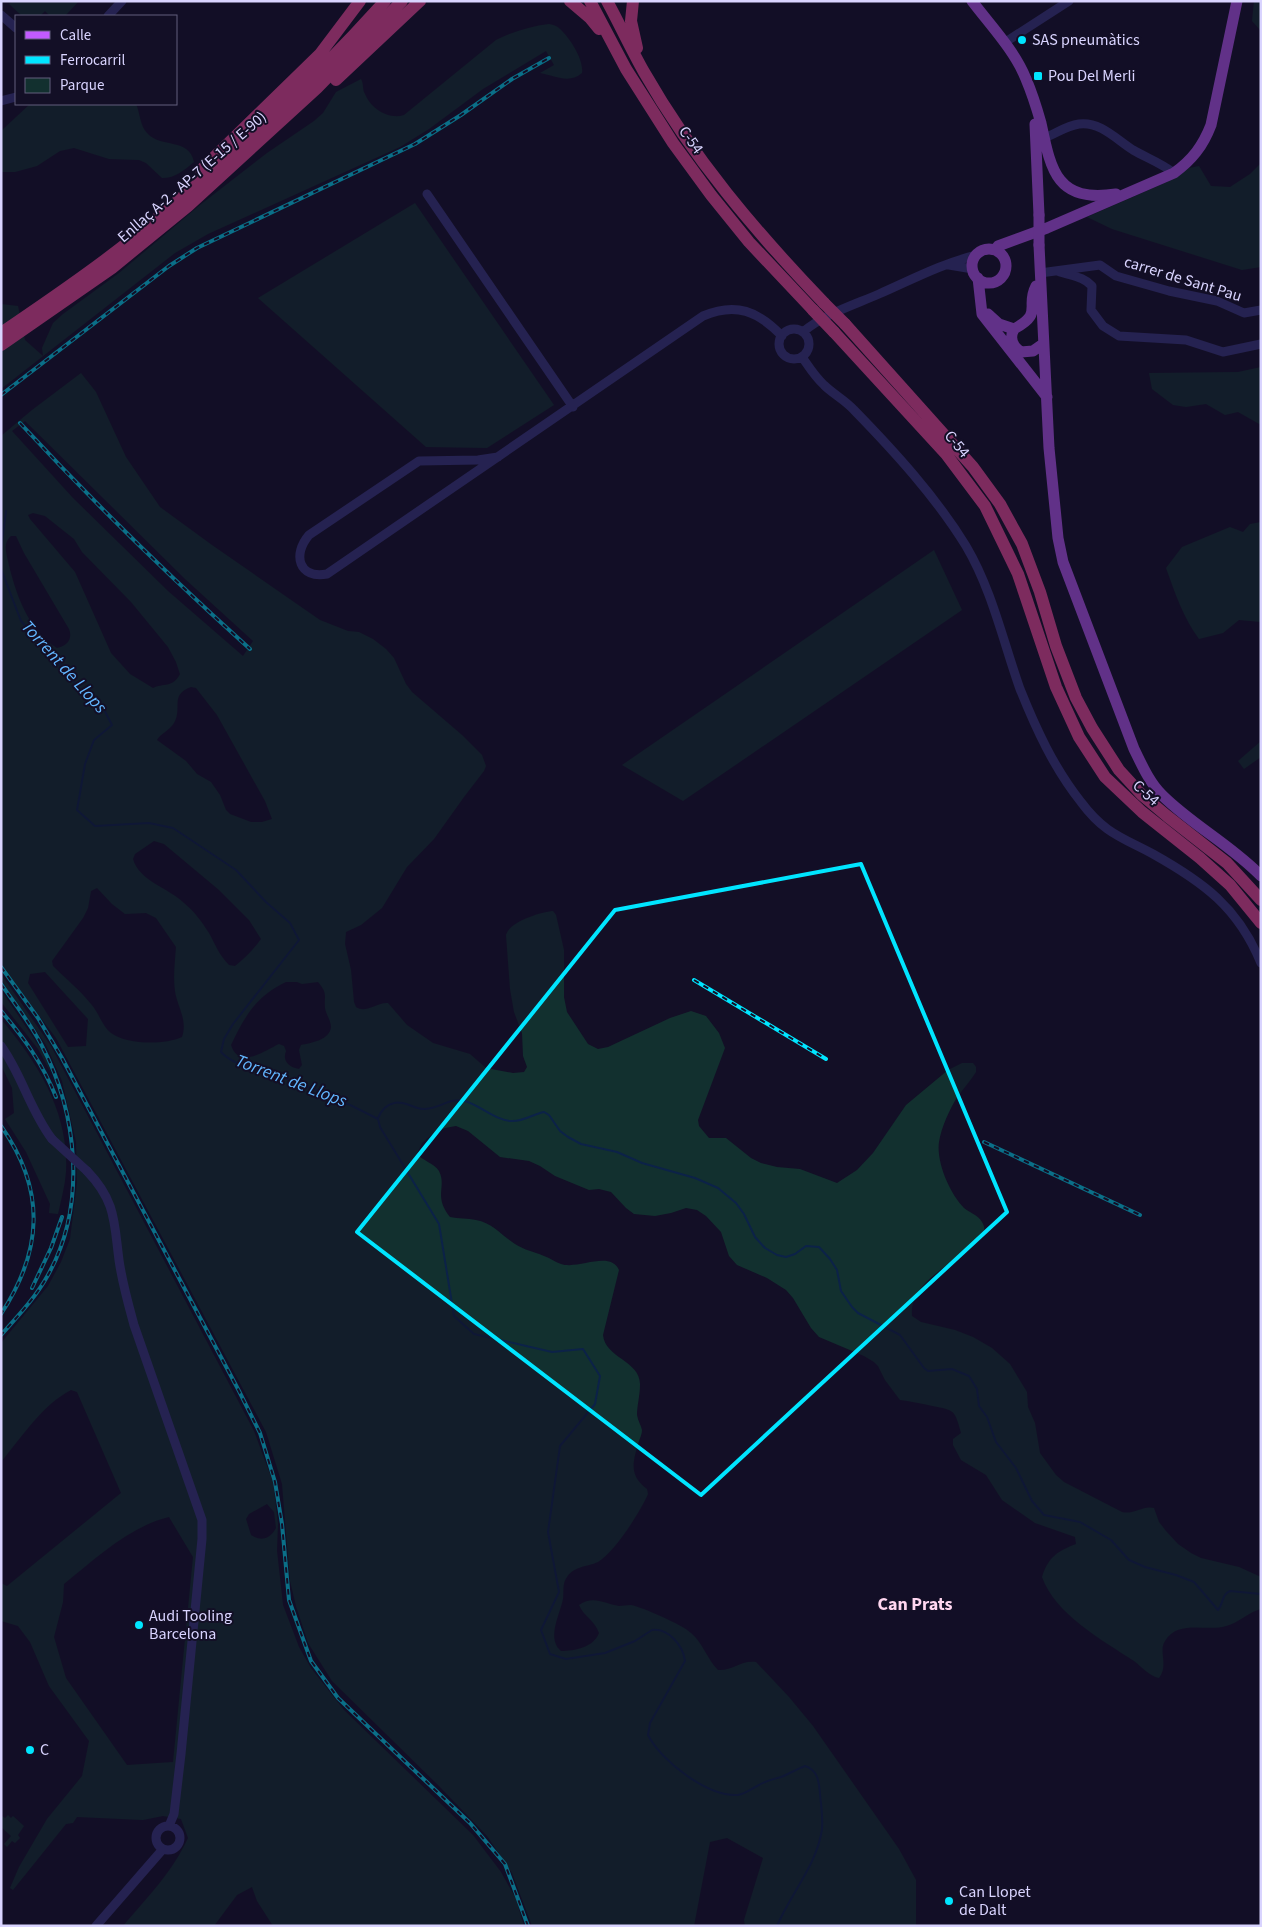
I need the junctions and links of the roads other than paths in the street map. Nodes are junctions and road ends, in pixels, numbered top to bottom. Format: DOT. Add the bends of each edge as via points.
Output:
graph roads {
  1 [pos="122,1"];
  2 [pos="360,1"];
  3 [pos="385,1"];
  4 [pos="402,1"];
  5 [pos="570,1"];
  6 [pos="590,1"];
  7 [pos="607,1"];
  8 [pos="633,1"];
  9 [pos="972,1"];
  10 [pos="1070,1"];
  11 [pos="1237,1"];
  12 [pos="420,3"];
  13 [pos="1,15"];
  14 [pos="109,15"];
  15 [pos="15,27"];
  16 [pos="1004,43"];
  17 [pos="614,45"];
  18 [pos="644,72"];
  19 [pos="15,98"];
  20 [pos="1,101"];
  21 [pos="1034,103"];
  22 [pos="1044,138"];
  23 [pos="1174,173"];
  24 [pos="1130,192"];
  25 [pos="427,194"];
  26 [pos="184,203"];
  27 [pos="1017,240"];
  28 [pos="995,250"];
  29 [pos="977,255"];
  30 [pos="1005,259"];
  31 [pos="947,265"];
  32 [pos="1058,271"];
  33 [pos="976,274"];
  34 [pos="1040,275"];
  35 [pos="992,282"];
  36 [pos="980,302"];
  37 [pos="819,306"];
  38 [pos="1261,310"];
  39 [pos="1014,329"];
  40 [pos="1,332"];
  41 [pos="803,332"];
  42 [pos="782,336"];
  43 [pos="1043,344"];
  44 [pos="1261,344"];
  45 [pos="1,345"];
  46 [pos="802,357"];
  47 [pos="1047,397"];
  48 [pos="573,407"];
  49 [pos="498,457"];
  50 [pos="1261,876"];
  51 [pos="1261,900"];
  52 [pos="1261,924"];
  53 [pos="1261,963"];
  54 [pos="1,1046"];
  55 [pos="169,1826"];
  56 [pos="163,1849"];
  57 [pos="96,1926"];
  1 -- 14 [label="street"];
  2 -- 26 [label="highway" via="320,54 202,170"];
  3 -- 26 [label="highway, Enllaç A-2 - AP-7 (E-15 / E-90)" via="311,80"];
  4 -- 26 [label="highway, Enllaç A-2 - AP-7 (E-15 / E-90)" via="317,88"];
  5 -- 17 [label="highway"];
  6 -- 17 [label="highway, C-54 / C-54"];
  7 -- 18 [label="highway, C-54"];
  8 -- 18 [label="highway" via="631,21"];
  9 -- 16 [label="main road"];
  10 -- 16 [label="street"];
  11 -- 23 [label="main road" via="1211,125 1196,154"];
  12 -- 26 [label="highway" via="221,185"];
  13 -- 15 [label="street"];
  16 -- 21 [label="main road" via="1026,79"];
  17 -- 37 [label="highway, C-54 / C-54" via="651,111 711,195 749,242"];
  18 -- 37 [label="highway, C-54" via="705,165"];
  19 -- 20 [label="street"];
  21 -- 22 [label="main road"];
  21 -- 34 [label="main road, bridge"];
  22 -- 23 [label="street" via="1063,128 1095,125"];
  22 -- 24 [label="main road" via="1055,172 1069,189 1090,196"];
  23 -- 24 [label="main road"];
  24 -- 27 [label="main road"];
  25 -- 48 [label="street"];
  26 -- 40 [label="highway, Enllaç A-2 - AP-7 (E-15 / E-90)"];
  26 -- 45 [label="highway, Enllaç A-2 - AP-7 (E-15 / E-90)" via="112,268"];
  27 -- 28 [label="main road"];
  27 -- 30 [label="main road"];
  28 -- 29 [label="main road" via="985,249"];
  28 -- 30 [label="main road"];
  29 -- 31 [label="street"];
  29 -- 33 [label="main road" via="974,259"];
  30 -- 35 [label="main road" via="1004,274"];
  31 -- 33 [label="street"];
  31 -- 41 [label="street" via="812,324"];
  32 -- 34 [label="street, carrer de Sant Pau"];
  32 -- 38 [label="street, carrer de Sant Pau" via="1100,265 1116,276 1217,302 1244,314"];
  32 -- 44 [label="street" via="1085,278 1092,286 1091,310 1103,326 1119,336 1186,340 1224,352"];
  33 -- 35 [label="main road"];
  33 -- 36 [label="main road"];
  34 -- 39 [label="main road" via="1030,317"];
  34 -- 43 [label="main road"];
  35 -- 36 [label="main road"];
  36 -- 39 [label="main road" via="991,319"];
  36 -- 47 [label="main road" via="982,314"];
  37 -- 51 [label="highway, C-54 / C-54, bridge" via="845,324 956,446 1000,504 1022,544 1076,698 1119,770 1142,795 1227,863"];
  37 -- 52 [label="highway, C-54 / C-54, bridge" via="834,332 946,454 985,506 1018,574 1056,687 1079,737 1105,777 1230,885"];
  39 -- 43 [label="main road" via="1012,343 1020,352 1033,351"];
  41 -- 42 [label="street" via="794,329"];
  41 -- 46 [label="street" via="809,345"];
  42 -- 46 [label="street" via="780,345 784,354 792,359"];
  42 -- 48 [label="street" via="759,315 748,311 714,311"];
  43 -- 47 [label="main road"];
  46 -- 53 [label="street" via="823,384 852,408 938,506 967,548 994,610 1037,729 1051,758 1082,804 1109,832 1176,867 1207,888 1235,918"];
  47 -- 50 [label="main road" via="1053,500 1063,562 1134,749 1161,794"];
  48 -- 49 [label="street"];
  49 -- 49 [label="street" via="420,461 309,536 300,547 304,568 314,574 327,574"];
  54 -- 55 [label="street, bridge" via="52,1139 87,1171 108,1200 130,1308 202,1520 181,1754 174,1814"];
  55 -- 56 [label="street" via="161,1828 157,1835 157,1843"];
  55 -- 56 [label="street" via="179,1832 179,1843 170,1850"];
  56 -- 57 [label="street"];
}
